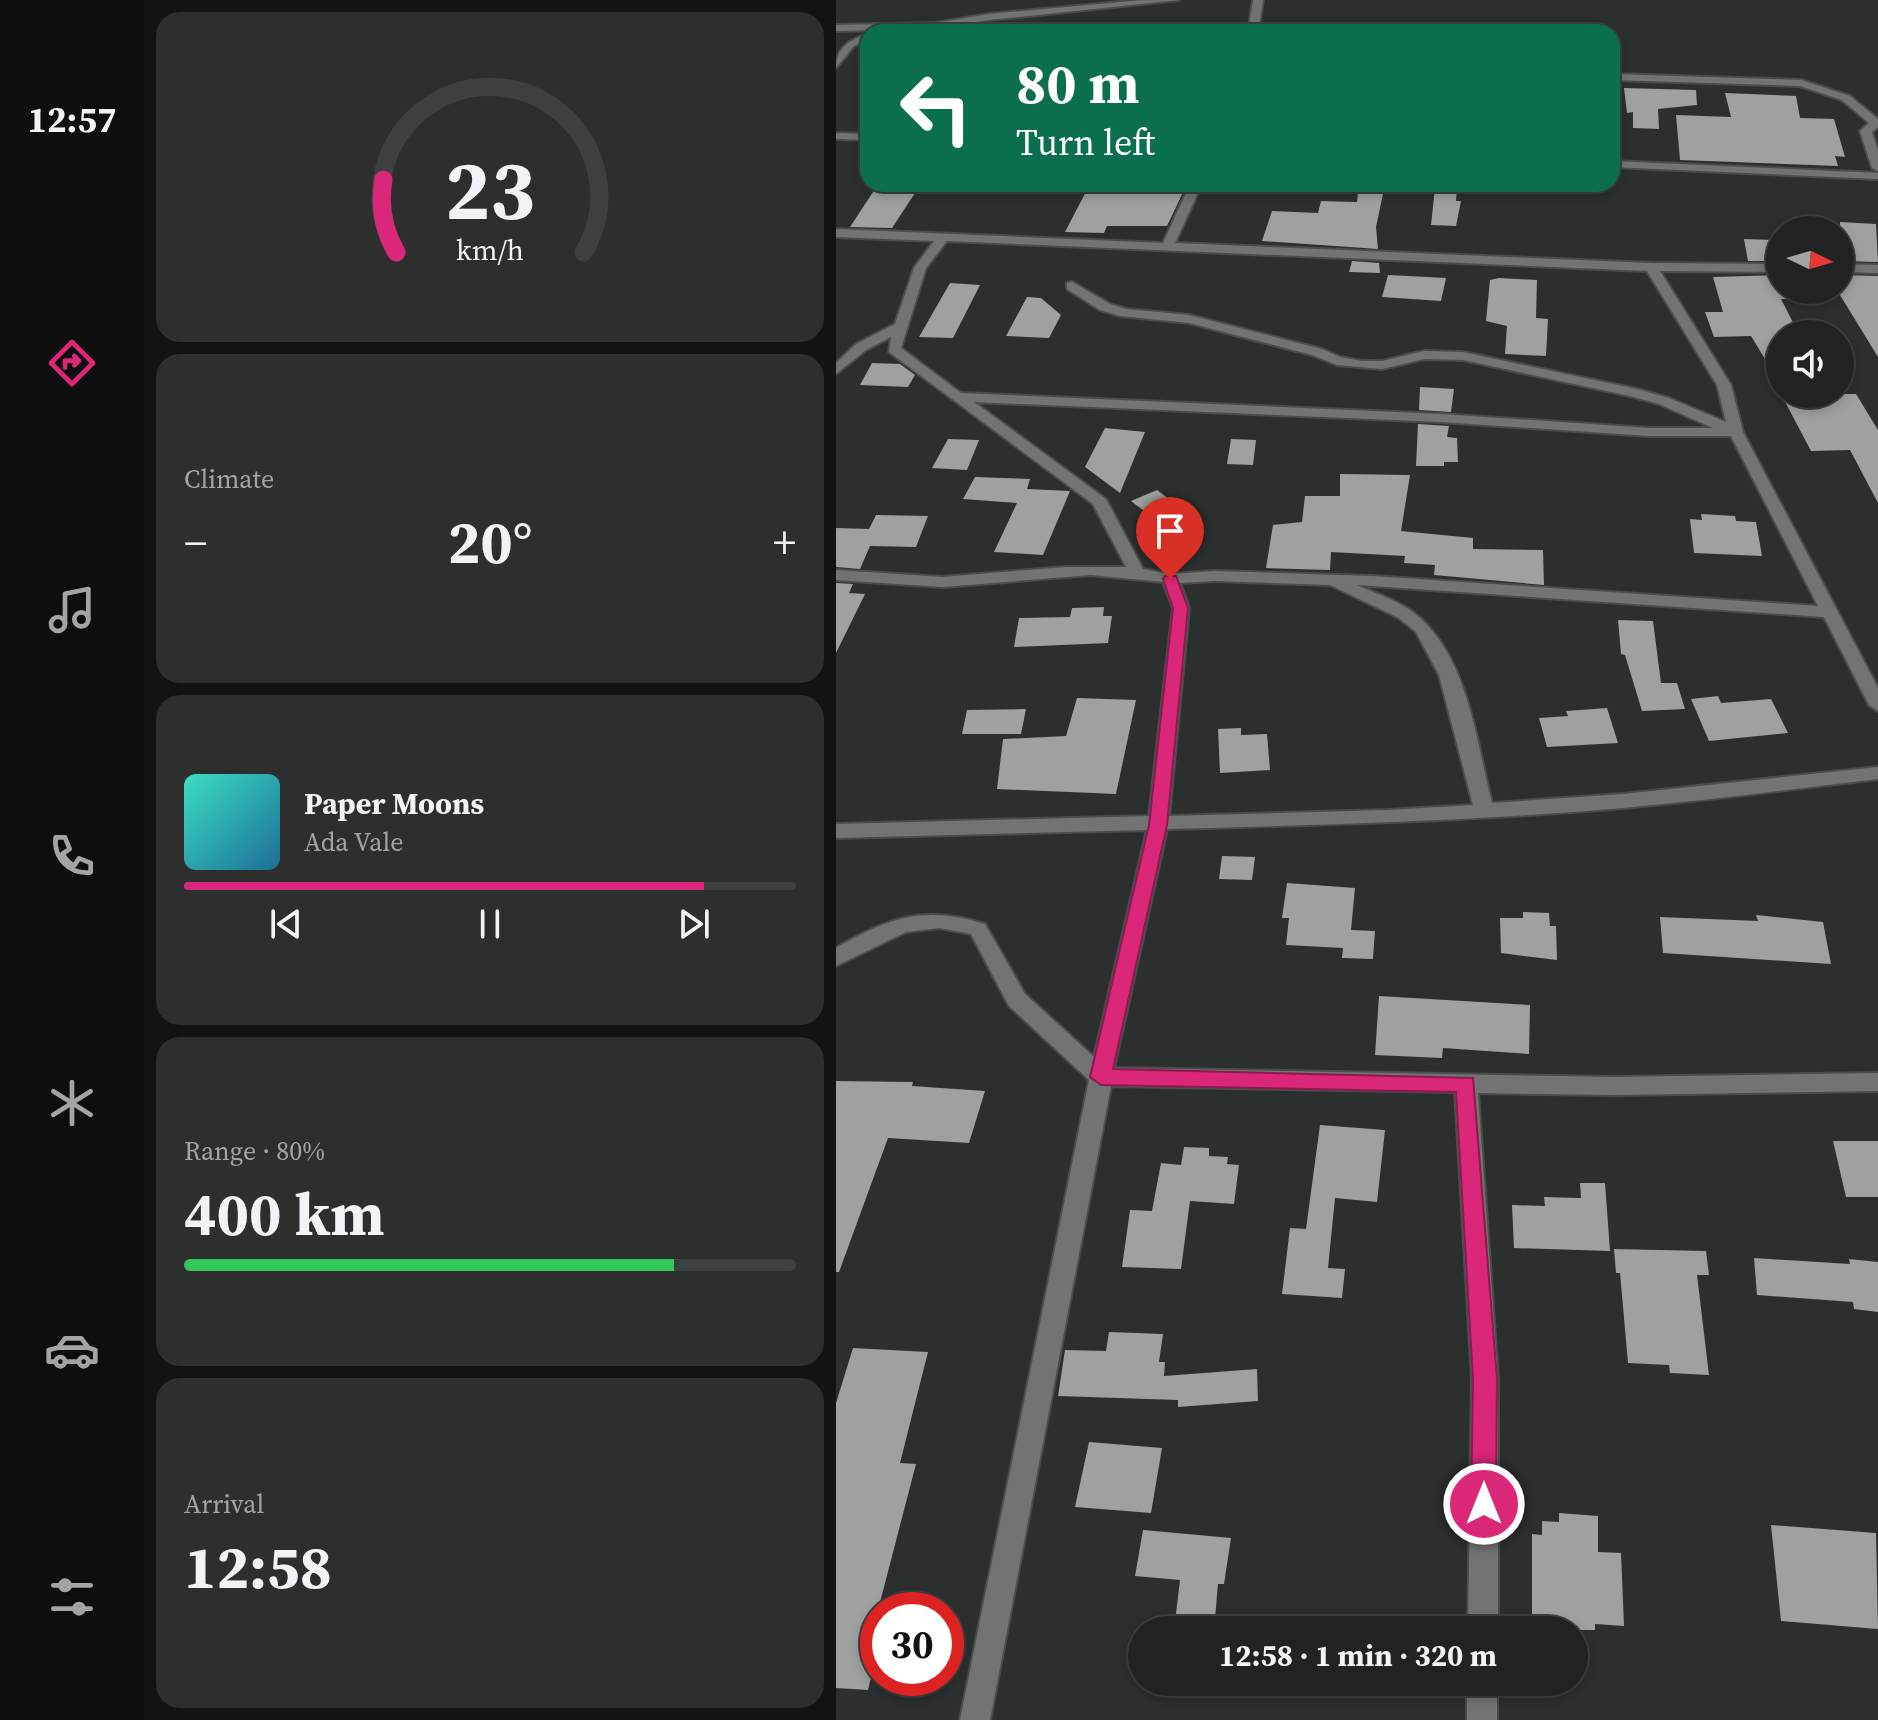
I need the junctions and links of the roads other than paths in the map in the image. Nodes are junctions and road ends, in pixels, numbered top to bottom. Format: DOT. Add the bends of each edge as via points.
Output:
graph roads {
  1 [pos="1174,0"];
  2 [pos="1258,0"];
  3 [pos="939,24"];
  4 [pos="1254,24"];
  5 [pos="836,28"];
  6 [pos="860,28"];
  7 [pos="860,40"];
  8 [pos="836,65"];
  9 [pos="1620,77"];
  10 [pos="1876,123"];
  11 [pos="836,136"];
  12 [pos="860,137"];
  13 [pos="1620,164"];
  14 [pos="1878,168"];
  15 [pos="1878,176"];
  16 [pos="1192,192"];
  17 [pos="836,233"];
  18 [pos="942,239"];
  19 [pos="1167,248"];
  20 [pos="1651,267"];
  21 [pos="1766,268"];
  22 [pos="1854,268"];
  23 [pos="1878,269"];
  24 [pos="1072,286"];
  25 [pos="900,327"];
  26 [pos="861,347"];
  27 [pos="836,351"];
  28 [pos="836,370"];
  29 [pos="957,397"];
  30 [pos="1736,432"];
  31 [pos="1136,570"];
  32 [pos="836,575"];
  33 [pos="1170,579"];
  34 [pos="1328,579"];
  35 [pos="1831,612"];
  36 [pos="1878,705"];
  37 [pos="1878,773"];
  38 [pos="1484,811"];
  39 [pos="1158,825"];
  40 [pos="836,831"];
  41 [pos="836,958"];
  42 [pos="1101,1077"];
  43 [pos="1878,1082"];
  44 [pos="1466,1083"];
  45 [pos="1483,1616"];
  46 [pos="1482,1696"];
  47 [pos="975,1720"];
  48 [pos="1482,1720"];
  1 -- 3 [label="street"];
  2 -- 4 [label="street"];
  5 -- 6 [label="street"];
  7 -- 8 [label="street" via="850,44"];
  9 -- 10 [label="street" via="1801,83 1846,98"];
  10 -- 14 [label="street" via="1866,131"];
  11 -- 12 [label="street"];
  13 -- 15 [label="street"];
  16 -- 19 [label="street"];
  17 -- 18 [label="street"];
  18 -- 19 [label="street"];
  18 -- 25 [label="street" via="920,268"];
  19 -- 20 [label="street"];
  20 -- 21 [label="street"];
  20 -- 30 [label="street" via="1724,385"];
  22 -- 23 [label="street"];
  24 -- 30 [label="street" via="1115,310 1189,319 1337,361 1382,365 1424,355 1463,356 1643,395"];
  25 -- 26 [label="street"];
  25 -- 29 [label="street" via="894,349"];
  26 -- 27 [label="street"];
  26 -- 28 [label="street"];
  29 -- 30 [label="street"];
  29 -- 31 [label="street" via="1100,502"];
  30 -- 35 [label="street"];
  31 -- 32 [label="street" via="1094,568 953,582"];
  31 -- 33 [label="street"];
  33 -- 34 [label="street"];
  33 -- 39 [label="street" via="1181,608"];
  34 -- 35 [label="street"];
  34 -- 38 [label="street" via="1406,614 1434,643 1450,673"];
  35 -- 36 [label="street"];
  37 -- 38 [label="street"];
  38 -- 39 [label="street"];
  39 -- 40 [label="street"];
  39 -- 42 [label="street"];
  41 -- 42 [label="street" via="886,928 910,923 958,921 978,929 1017,1000"];
  42 -- 44 [label="street"];
  42 -- 47 [label="street"];
  43 -- 44 [label="street"];
  44 -- 45 [label="street" via="1485,1379"];
  46 -- 48 [label="street"];
}
